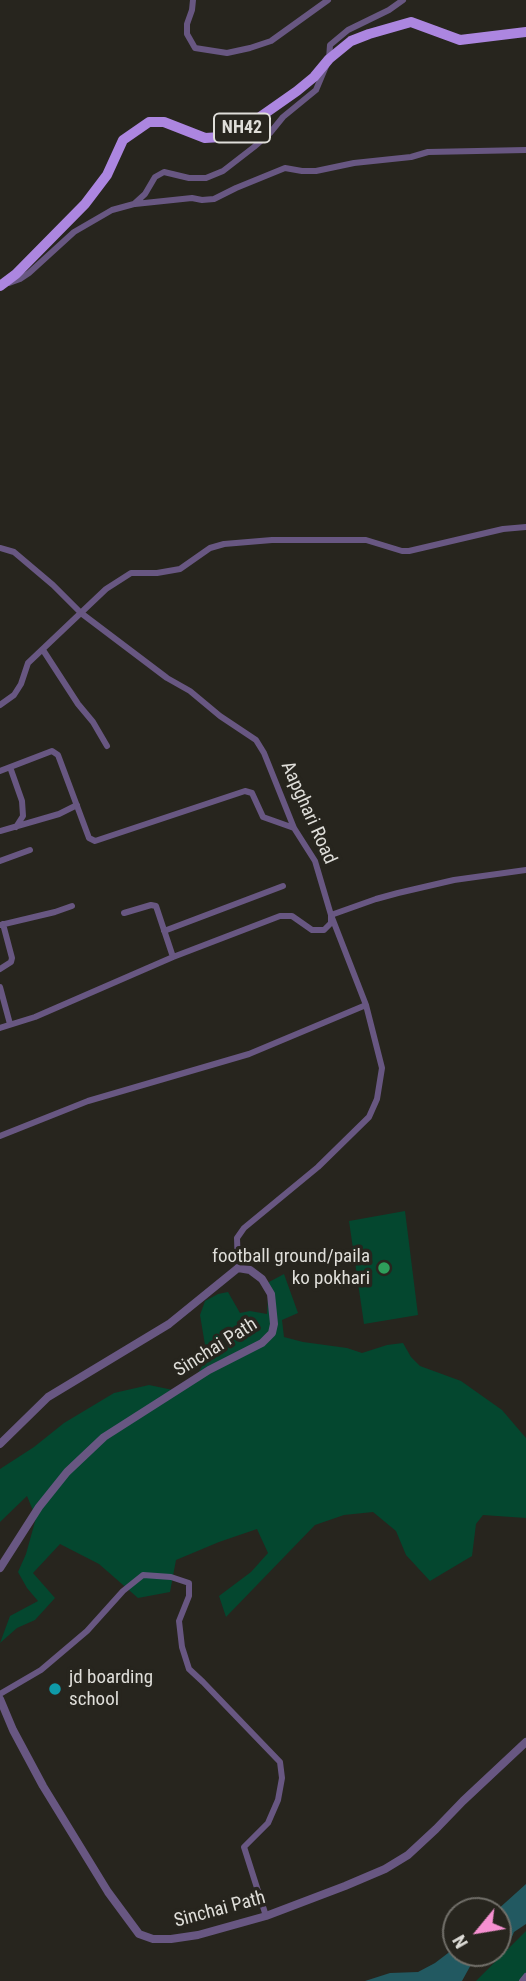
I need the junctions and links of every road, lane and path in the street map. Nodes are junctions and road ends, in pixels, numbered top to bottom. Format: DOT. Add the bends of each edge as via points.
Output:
graph roads {
  1 [pos="194,0"];
  2 [pos="328,0"];
  3 [pos="403,0"];
  4 [pos="526,32"];
  5 [pos="329,59"];
  6 [pos="526,150"];
  7 [pos="134,204"];
  8 [pos="0,286"];
  9 [pos="526,527"];
  10 [pos="0,548"];
  11 [pos="81,613"];
  12 [pos="43,650"];
  13 [pos="0,705"];
  14 [pos="107,746"];
  15 [pos="10,767"];
  16 [pos="0,771"];
  17 [pos="77,805"];
  18 [pos="16,827"];
  19 [pos="294,828"];
  20 [pos="0,831"];
  21 [pos="30,850"];
  22 [pos="0,861"];
  23 [pos="526,870"];
  24 [pos="283,886"];
  25 [pos="72,906"];
  26 [pos="124,913"];
  27 [pos="331,915"];
  28 [pos="1,924"];
  29 [pos="164,931"];
  30 [pos="173,957"];
  31 [pos="0,969"];
  32 [pos="0,987"];
  33 [pos="366,1005"];
  34 [pos="10,1024"];
  35 [pos="0,1028"];
  36 [pos="0,1136"];
  37 [pos="238,1268"];
  38 [pos="0,1444"];
  39 [pos="0,1568"];
  40 [pos="0,1697"];
  41 [pos="526,1742"];
  42 [pos="266,1916"];
  43 [pos="526,1976"];
  44 [pos="522,1981"];
  1 -- 2 [label="street" via="187,34 195,48 227,53 271,41"];
  3 -- 5 [label="street" via="348,30 331,46"];
  4 -- 5 [label="main road, NH42" via="460,40 411,22 351,41"];
  5 -- 7 [label="street" via="316,90 223,171 206,178 164,172"];
  5 -- 8 [label="main road, NH42" via="297,91 250,124 221,137 205,138 164,122 149,122 136,130 123,141 107,175 85,204"];
  6 -- 7 [label="street" via="428,152 316,170 285,169 214,199"];
  7 -- 8 [label="street" via="112,210 74,232 20,279"];
  9 -- 11 [label="street" via="409,551 366,540 224,544 180,569 131,573"];
  10 -- 11 [label="street, Aapghari Road" via="14,552"];
  11 -- 12 [label="street"];
  11 -- 19 [label="street, Aapghari Road" via="256,740"];
  12 -- 13 [label="street" via="28,663 13,695"];
  12 -- 14 [label="street"];
  15 -- 16 [label="street"];
  15 -- 17 [label="street" via="52,751 58,755"];
  15 -- 18 [label="street" via="22,801 23,816"];
  17 -- 18 [label="street"];
  17 -- 19 [label="street" via="89,838 95,841 245,791 252,793 263,817"];
  18 -- 20 [label="street"];
  19 -- 27 [label="street, Aapghari Road" via="315,861"];
  21 -- 22 [label="street"];
  23 -- 27 [label="street" via="454,880"];
  24 -- 29 [label="street"];
  25 -- 28 [label="street"];
  26 -- 29 [label="street" via="156,905"];
  27 -- 30 [label="street" via="324,930 312,930 292,916 280,916"];
  27 -- 33 [label="street, Aapghari Road"];
  28 -- 31 [label="street" via="12,962"];
  29 -- 30 [label="street"];
  30 -- 34 [label="street"];
  32 -- 34 [label="street"];
  33 -- 36 [label="street" via="249,1054 88,1101"];
  33 -- 37 [label="street, Aapghari Road" via="382,1068 369,1117 302,1182 244,1228 237,1238"];
  34 -- 35 [label="street"];
  37 -- 38 [label="street" via="169,1324 48,1396"];
  37 -- 39 [label="street, Sinchai Path" via="262,1279 271,1294 272,1332 262,1343 209,1370 104,1437 39,1507"];
  40 -- 42 [label="street, Sinchai Path" via="43,1786 139,1934 171,1939"];
  40 -- 42 [label="street" via="87,1631 143,1575 189,1583 189,1596 178,1621 189,1669 280,1762 278,1800 268,1823 244,1847"];
  41 -- 42 [label="street, Sinchai Path" via="408,1855 385,1869"];
  43 -- 44 [label="street"];
}
